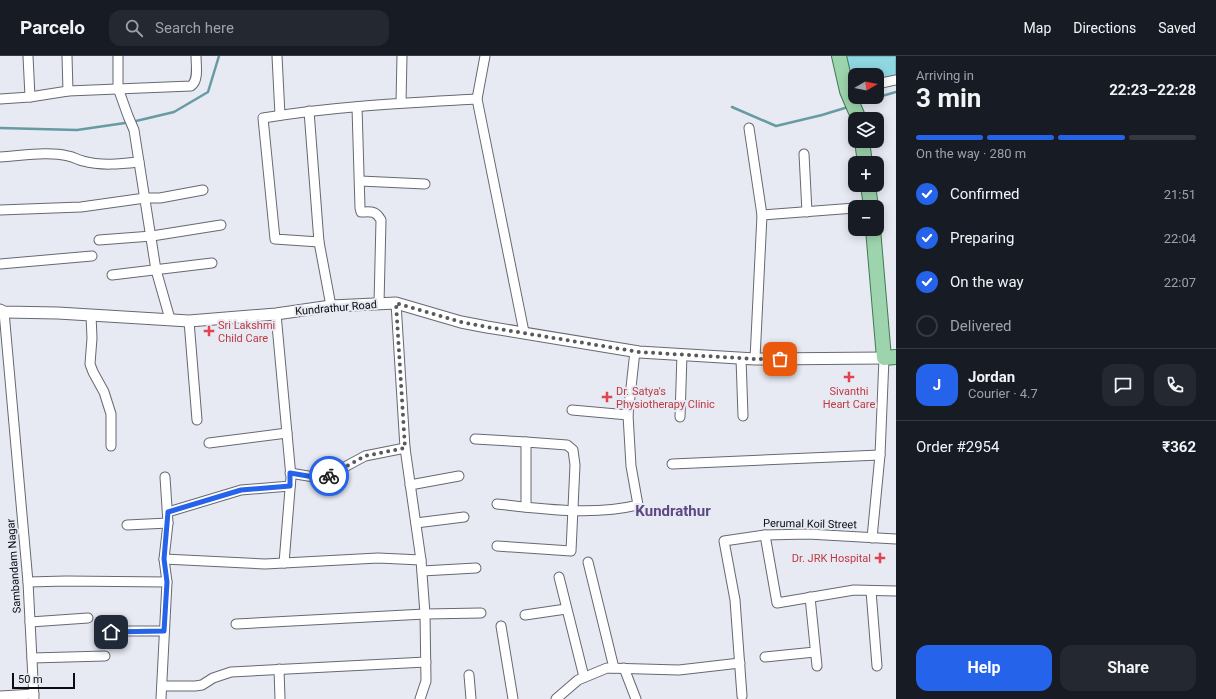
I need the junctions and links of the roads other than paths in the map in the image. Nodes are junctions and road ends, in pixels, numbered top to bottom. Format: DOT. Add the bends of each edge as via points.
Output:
graph roads {
  1 [pos="28,56"];
  2 [pos="67,56"];
  3 [pos="118,56"];
  4 [pos="196,56"];
  5 [pos="277,56"];
  6 [pos="402,56"];
  7 [pos="485,56"];
  8 [pos="839,56"];
  9 [pos="896,80"];
  10 [pos="848,82"];
  11 [pos="884,83"];
  12 [pos="118,88"];
  13 [pos="68,91"];
  14 [pos="30,97"];
  15 [pos="0,99"];
  16 [pos="477,99"];
  17 [pos="401,103"];
  18 [pos="357,107"];
  19 [pos="309,111"];
  20 [pos="280,115"];
  21 [pos="749,128"];
  22 [pos="804,154"];
  23 [pos="0,157"];
  24 [pos="139,162"];
  25 [pos="360,181"];
  26 [pos="425,184"];
  27 [pos="203,190"];
  28 [pos="144,198"];
  29 [pos="848,209"];
  30 [pos="0,210"];
  31 [pos="807,212"];
  32 [pos="762,214"];
  33 [pos="221,225"];
  34 [pos="152,236"];
  35 [pos="874,236"];
  36 [pos="98,240"];
  37 [pos="319,242"];
  38 [pos="92,256"];
  39 [pos="212,263"];
  40 [pos="0,264"];
  41 [pos="156,270"];
  42 [pos="112,275"];
  43 [pos="396,303"];
  44 [pos="379,304"];
  45 [pos="331,306"];
  46 [pos="2,311"];
  47 [pos="276,314"];
  48 [pos="91,315"];
  49 [pos="170,319"];
  50 [pos="189,321"];
  51 [pos="524,332"];
  52 [pos="635,351"];
  53 [pos="682,354"];
  54 [pos="890,357"];
  55 [pos="741,358"];
  56 [pos="755,359"];
  57 [pos="572,410"];
  58 [pos="628,415"];
  59 [pos="743,416"];
  60 [pos="680,417"];
  61 [pos="197,420"];
  62 [pos="287,433"];
  63 [pos="475,439"];
  64 [pos="526,442"];
  65 [pos="209,443"];
  66 [pos="111,446"];
  67 [pos="405,448"];
  68 [pos="880,455"];
  69 [pos="672,464"];
  70 [pos="458,476"];
  71 [pos="165,477"];
  72 [pos="290,479"];
  73 [pos="410,485"];
  74 [pos="497,504"];
  75 [pos="526,507"];
  76 [pos="573,510"];
  77 [pos="168,512"];
  78 [pos="464,517"];
  79 [pos="168,523"];
  80 [pos="416,523"];
  81 [pos="127,525"];
  82 [pos="765,535"];
  83 [pos="872,538"];
  84 [pos="896,538"];
  85 [pos="496,546"];
  86 [pos="164,559"];
  87 [pos="421,560"];
  88 [pos="588,562"];
  89 [pos="284,563"];
  90 [pos="476,568"];
  91 [pos="422,571"];
  92 [pos="559,577"];
  93 [pos="28,582"];
  94 [pos="167,582"];
  95 [pos="871,591"];
  96 [pos="896,591"];
  97 [pos="810,597"];
  98 [pos="566,609"];
  99 [pos="482,613"];
  100 [pos="425,614"];
  101 [pos="525,615"];
  102 [pos="88,618"];
  103 [pos="30,622"];
  104 [pos="236,624"];
  105 [pos="501,626"];
  106 [pos="164,631"];
  107 [pos="111,632"];
  108 [pos="815,652"];
  109 [pos="105,656"];
  110 [pos="766,657"];
  111 [pos="32,658"];
  112 [pos="426,662"];
  113 [pos="740,663"];
  114 [pos="817,666"];
  115 [pos="877,666"];
  116 [pos="614,668"];
  117 [pos="624,668"];
  118 [pos="279,669"];
  119 [pos="468,675"];
  120 [pos="584,677"];
  121 [pos="162,686"];
  122 [pos="0,696"];
  123 [pos="742,696"];
  124 [pos="34,697"];
  125 [pos="162,699"];
  126 [pos="280,699"];
  127 [pos="420,699"];
  128 [pos="471,699"];
  129 [pos="513,699"];
  130 [pos="556,699"];
  131 [pos="636,699"];
  1 -- 14 [label="street"];
  2 -- 13 [label="street"];
  3 -- 12 [label="street"];
  4 -- 12 [label="street" via="196,78 191,86"];
  5 -- 20 [label="street"];
  6 -- 17 [label="street"];
  7 -- 16 [label="street"];
  8 -- 10 [label="main road"];
  9 -- 11 [label="street"];
  12 -- 13 [label="street"];
  12 -- 24 [label="street" via="134,130"];
  13 -- 14 [label="street"];
  14 -- 15 [label="street"];
  16 -- 17 [label="street"];
  16 -- 51 [label="street"];
  17 -- 18 [label="street"];
  18 -- 19 [label="street"];
  18 -- 25 [label="street"];
  19 -- 20 [label="street"];
  19 -- 37 [label="street"];
  20 -- 37 [label="street" via="263,118 275,239"];
  21 -- 32 [label="street"];
  22 -- 31 [label="street"];
  23 -- 24 [label="street" via="53,155 102,164"];
  24 -- 28 [label="street"];
  25 -- 26 [label="street"];
  25 -- 44 [label="street" via="361,212 373,212 381,220"];
  27 -- 28 [label="street" via="160,198"];
  28 -- 30 [label="street" via="81,207"];
  28 -- 34 [label="street"];
  29 -- 31 [label="street"];
  31 -- 32 [label="street"];
  32 -- 56 [label="street"];
  33 -- 34 [label="street"];
  34 -- 36 [label="street"];
  34 -- 41 [label="street"];
  35 -- 54 [label="main road"];
  37 -- 45 [label="street"];
  38 -- 40 [label="street"];
  39 -- 41 [label="street"];
  41 -- 42 [label="street"];
  41 -- 49 [label="street"];
  43 -- 44 [label="street, Kundrathur Road"];
  43 -- 51 [label="street, Kundrathur Road" via="461,322"];
  43 -- 67 [label="street"];
  44 -- 45 [label="street, Kundrathur Road"];
  45 -- 47 [label="street, Kundrathur Road"];
  46 -- 48 [label="street, Kundrathur Road"];
  46 -- 93 [label="street, Sambandam Nagar"];
  47 -- 50 [label="street, Kundrathur Road"];
  47 -- 62 [label="street"];
  48 -- 49 [label="street, Kundrathur Road"];
  48 -- 66 [label="street" via="90,364 111,414"];
  49 -- 50 [label="street, Kundrathur Road"];
  50 -- 61 [label="street"];
  51 -- 52 [label="street, Kundrathur Road"];
  52 -- 53 [label="street, Kundrathur Road"];
  52 -- 58 [label="street"];
  53 -- 55 [label="street, Kundrathur Road"];
  53 -- 60 [label="street"];
  54 -- 56 [label="street, Kundrathur Road"];
  54 -- 68 [label="street"];
  55 -- 56 [label="street, Kundrathur Road"];
  55 -- 59 [label="street"];
  57 -- 58 [label="street"];
  58 -- 76 [label="street" via="631,466 638,504 619,509"];
  62 -- 65 [label="street"];
  62 -- 72 [label="street"];
  63 -- 64 [label="street"];
  64 -- 75 [label="street"];
  64 -- 76 [label="street" via="567,445 573,450"];
  67 -- 72 [label="street" via="365,456 328,476"];
  67 -- 73 [label="street"];
  68 -- 69 [label="street"];
  68 -- 83 [label="street"];
  70 -- 73 [label="street"];
  71 -- 77 [label="street"];
  72 -- 77 [label="street" via="241,490"];
  72 -- 89 [label="street"];
  73 -- 80 [label="street"];
  74 -- 75 [label="street"];
  75 -- 76 [label="street"];
  76 -- 85 [label="street" via="571,551"];
  77 -- 79 [label="street"];
  78 -- 80 [label="street"];
  79 -- 81 [label="street"];
  79 -- 86 [label="street"];
  80 -- 87 [label="street"];
  82 -- 83 [label="street, Perumal Koil Street" via="808,534"];
  82 -- 97 [label="street" via="777,603"];
  82 -- 113 [label="street, Perumal Koil Street" via="724,540 735,600"];
  83 -- 84 [label="street, Perumal Koil Street"];
  86 -- 89 [label="street"];
  86 -- 94 [label="street"];
  87 -- 89 [label="street" via="378,558"];
  87 -- 91 [label="street"];
  88 -- 116 [label="street"];
  90 -- 91 [label="street"];
  91 -- 100 [label="street"];
  92 -- 98 [label="street"];
  93 -- 94 [label="street"];
  93 -- 103 [label="street, Sambandam Nagar"];
  94 -- 106 [label="street"];
  95 -- 96 [label="street"];
  95 -- 97 [label="street" via="854,590"];
  95 -- 115 [label="street"];
  97 -- 108 [label="street"];
  98 -- 101 [label="street"];
  98 -- 120 [label="street"];
  99 -- 100 [label="street"];
  100 -- 104 [label="street"];
  100 -- 112 [label="street"];
  102 -- 103 [label="street"];
  103 -- 111 [label="street, Sambandam Nagar"];
  105 -- 129 [label="street"];
  106 -- 107 [label="street"];
  106 -- 121 [label="street"];
  108 -- 110 [label="street"];
  108 -- 114 [label="street"];
  109 -- 111 [label="street"];
  111 -- 124 [label="street, Sambandam Nagar"];
  112 -- 118 [label="street"];
  112 -- 127 [label="street" via="426,681"];
  113 -- 117 [label="street" via="679,670"];
  113 -- 123 [label="street"];
  116 -- 117 [label="street"];
  116 -- 120 [label="street" via="607,668"];
  117 -- 131 [label="street"];
  118 -- 121 [label="street" via="231,672 202,685"];
  118 -- 126 [label="street"];
  119 -- 128 [label="street"];
  120 -- 130 [label="street"];
  121 -- 125 [label="street"];
  122 -- 124 [label="street"];
}
